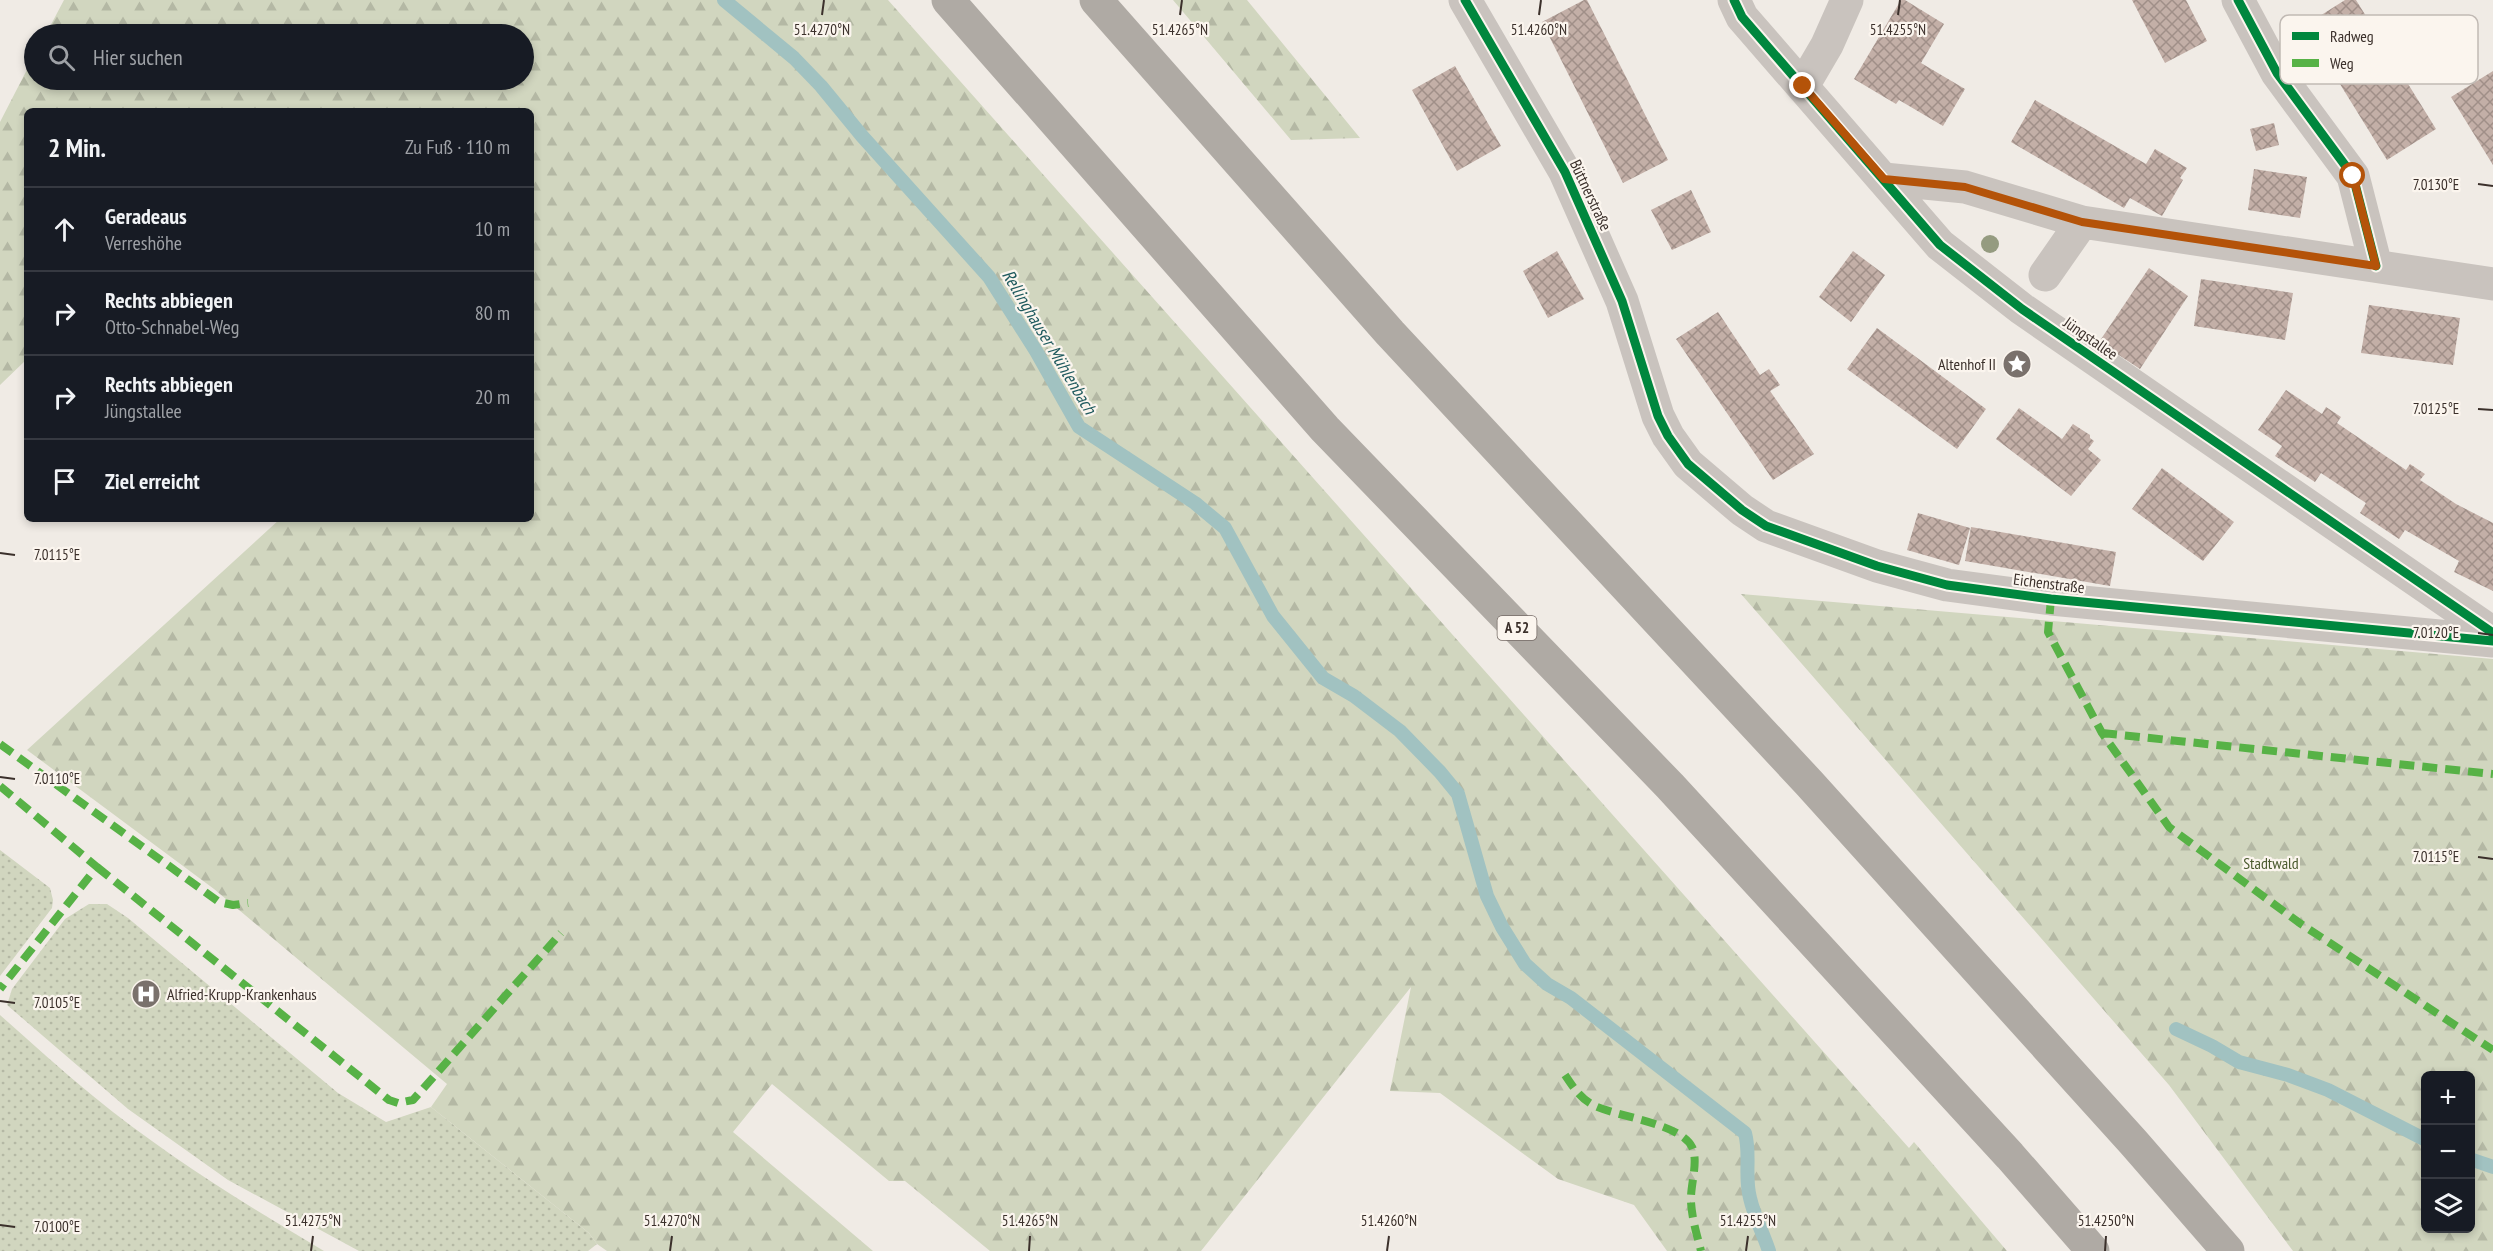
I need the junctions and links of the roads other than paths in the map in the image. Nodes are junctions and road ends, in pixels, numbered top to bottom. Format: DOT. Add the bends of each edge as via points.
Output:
graph roads {
  1 [pos="948,0"];
  2 [pos="1096,0"];
  3 [pos="1465,0"];
  4 [pos="1734,0"];
  5 [pos="1846,0"];
  6 [pos="2238,0"];
  7 [pos="2280,77"];
  8 [pos="2285,84"];
  9 [pos="1803,86"];
  10 [pos="1884,179"];
  11 [pos="2082,222"];
  12 [pos="2376,266"];
  13 [pos="2045,275"];
  14 [pos="2493,284"];
  15 [pos="1658,416"];
  16 [pos="2493,633"];
  17 [pos="2493,641"];
  18 [pos="2093,1251"];
  19 [pos="2228,1251"];
  1 -- 18 [label="highway, A 52" via="1325,429 1670,786"];
  2 -- 19 [label="highway" via="1390,333 1809,783"];
  3 -- 15 [label="street, Büttnerstraße" via="1565,172 1622,301"];
  4 -- 9 [label="street, Jüngstallee" via="1742,17"];
  5 -- 9 [label="street" via="1827,45"];
  6 -- 7 [label="street"];
  8 -- 12 [label="street" via="2353,176"];
  9 -- 10 [label="street, Jüngstallee"];
  10 -- 11 [label="street" via="1965,187"];
  10 -- 16 [label="street, Jüngstallee" via="1941,245 2022,309"];
  11 -- 12 [label="street"];
  11 -- 13 [label="street"];
  12 -- 14 [label="street"];
  15 -- 17 [label="street, Eichenstraße" via="1688,464 1766,526 1877,566 1947,585 2050,599"];
}
